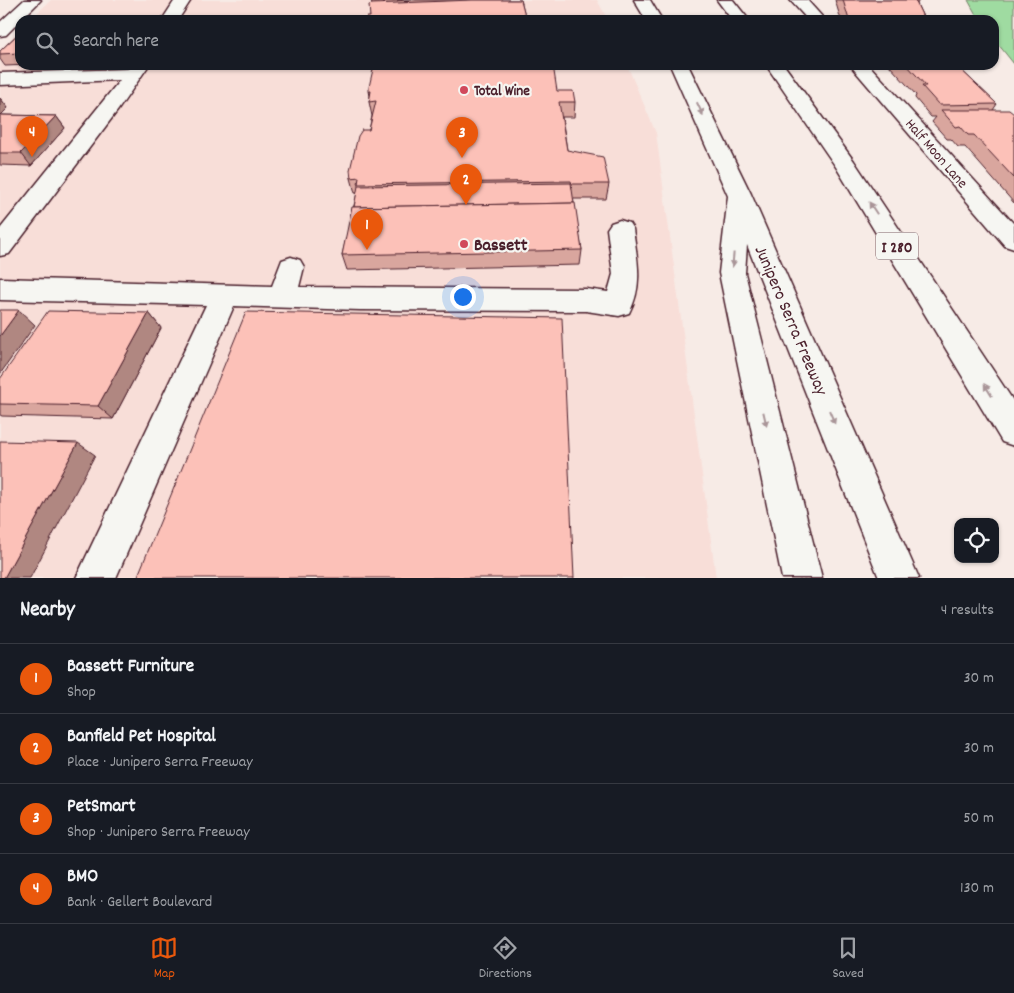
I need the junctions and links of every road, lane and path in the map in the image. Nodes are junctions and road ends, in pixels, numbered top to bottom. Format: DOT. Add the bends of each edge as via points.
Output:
graph roads {
  1 [pos="33,0"];
  2 [pos="183,0"];
  3 [pos="642,0"];
  4 [pos="724,0"];
  5 [pos="798,0"];
  6 [pos="17,15"];
  7 [pos="173,15"];
  8 [pos="651,15"];
  9 [pos="737,15"];
  10 [pos="812,15"];
  11 [pos="15,17"];
  12 [pos="0,31"];
  13 [pos="137,70"];
  14 [pos="681,70"];
  15 [pos="779,70"];
  16 [pos="863,70"];
  17 [pos="0,79"];
  18 [pos="740,194"];
  19 [pos="620,229"];
  20 [pos="1014,240"];
  21 [pos="0,247"];
  22 [pos="291,267"];
  23 [pos="0,289"];
  24 [pos="224,294"];
  25 [pos="282,297"];
  26 [pos="1014,431"];
  27 [pos="96,578"];
  28 [pos="802,578"];
  29 [pos="899,578"];
  1 -- 6 [label="main road"];
  2 -- 7 [label="main road"];
  3 -- 8 [label="main road"];
  4 -- 9 [label="main road"];
  5 -- 10 [label="main road"];
  11 -- 12 [label="main road"];
  13 -- 17 [label="main road" via="116,74"];
  13 -- 21 [label="main road"];
  14 -- 18 [label="main road, Junipero Serra Freeway, one-way"];
  26 -- 15 [label="main road, I 280, one-way" via="846,166"];
  16 -- 20 [label="main road, Half Moon Lane"];
  18 -- 28 [label="main road, one-way" via="732,273"];
  18 -- 29 [label="main road, Junipero Serra Freeway, one-way"];
  19 -- 25 [label="main road" via="626,274 619,305 586,300"];
  22 -- 25 [label="main road"];
  23 -- 24 [label="main road"];
  24 -- 25 [label="main road"];
  24 -- 27 [label="main road"];
}
